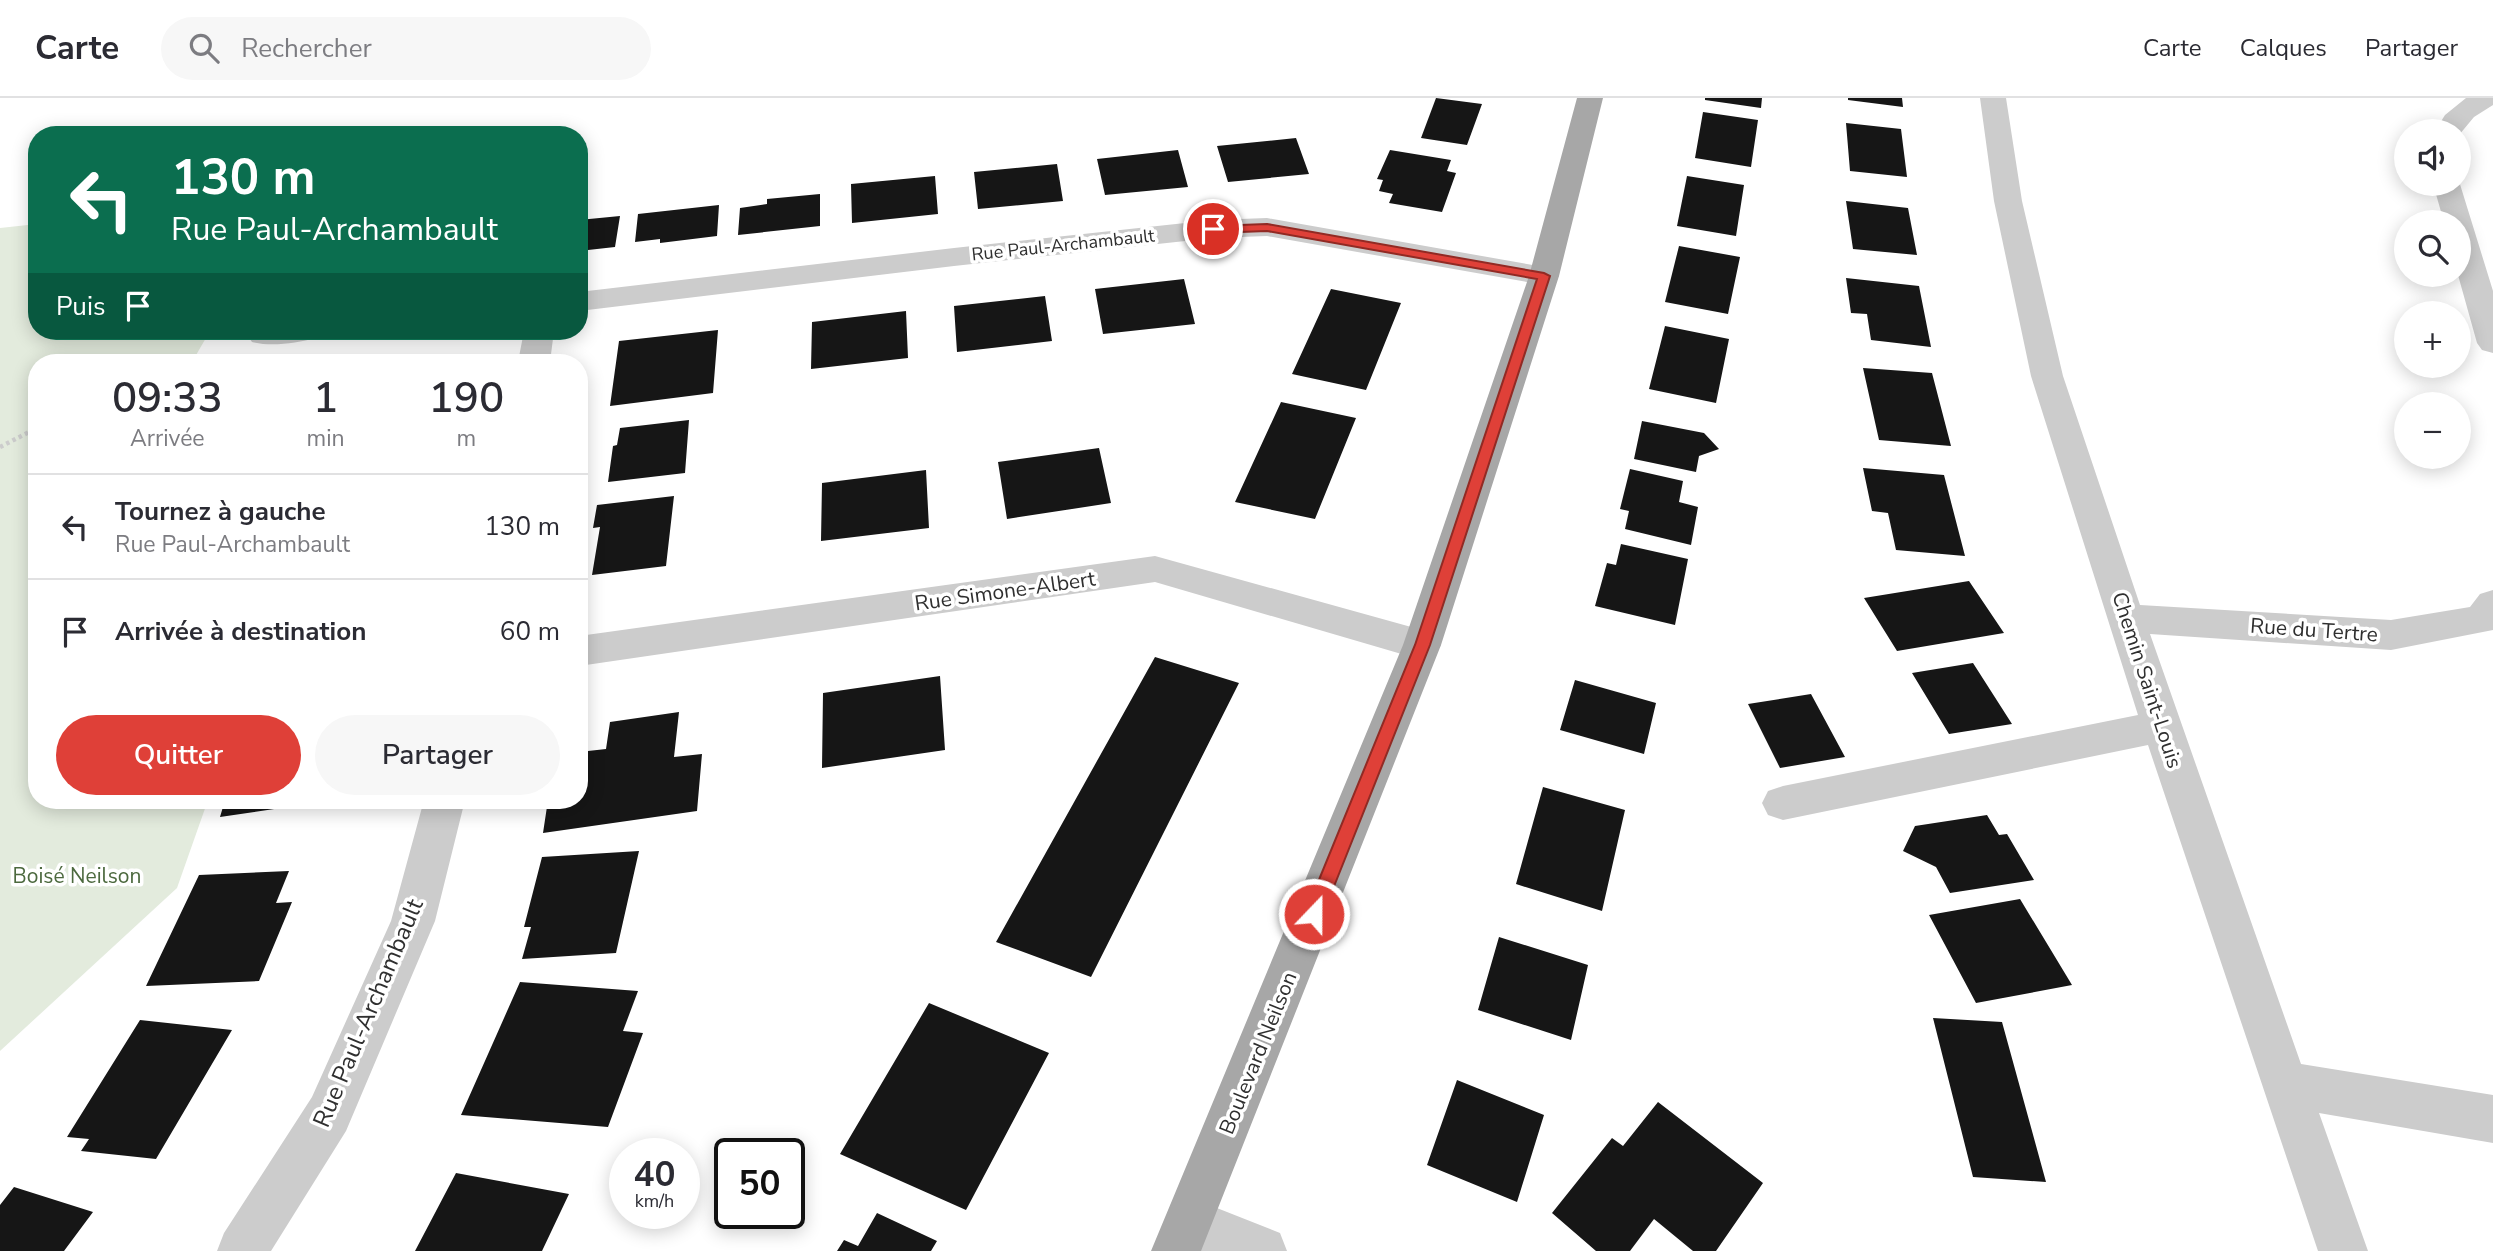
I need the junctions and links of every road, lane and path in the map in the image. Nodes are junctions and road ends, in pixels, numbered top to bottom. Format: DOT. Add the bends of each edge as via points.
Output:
graph roads {
  1 [pos="1590,98"];
  2 [pos="1993,98"];
  3 [pos="2488,98"];
  4 [pos="2457,119"];
  5 [pos="2471,268"];
  6 [pos="1544,276"];
  7 [pos="588,301"];
  8 [pos="2493,343"];
  9 [pos="28,432"];
  10 [pos="0,446"];
  11 [pos="2493,604"];
  12 [pos="2126,618"];
  13 [pos="1422,645"];
  14 [pos="588,650"];
  15 [pos="2161,726"];
  16 [pos="1783,803"];
  17 [pos="442,809"];
  18 [pos="2287,1084"];
  19 [pos="2493,1119"];
  20 [pos="1182,1236"];
  21 [pos="242,1251"];
  22 [pos="1262,1251"];
  23 [pos="2343,1251"];
  1 -- 6 [label="main road, Boulevard Neilson"];
  2 -- 12 [label="street, Chemin Saint-Louis" via="2008,201 2048,376"];
  3 -- 4 [label="street"];
  5 -- 8 [label="street"];
  6 -- 7 [label="street, Rue Paul-Archambault" via="1267,228 1213,229"];
  6 -- 13 [label="main road, Boulevard Neilson"];
  9 -- 10 [label="path"];
  11 -- 12 [label="street, Rue du Tertre" via="2482,619 2391,635"];
  12 -- 15 [label="street, Chemin Saint-Louis"];
  13 -- 14 [label="street, Rue Simone-Albert" via="1155,569"];
  13 -- 20 [label="main road, Boulevard Neilson"];
  15 -- 16 [label="street"];
  15 -- 18 [label="street, Chemin Saint-Louis"];
  17 -- 21 [label="street, Rue Paul-Archambault" via="413,921 329,1114"];
  18 -- 19 [label="street"];
  18 -- 23 [label="street, Chemin Saint-Louis"];
  20 -- 22 [label="street"];
}
